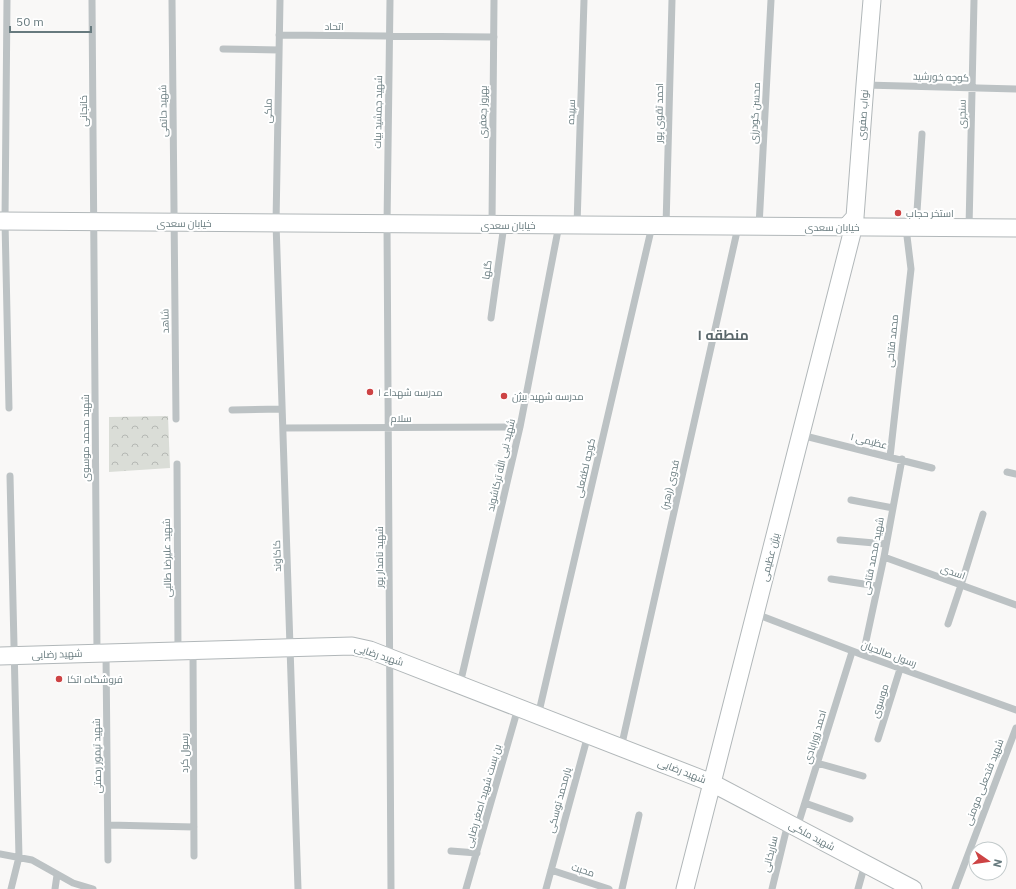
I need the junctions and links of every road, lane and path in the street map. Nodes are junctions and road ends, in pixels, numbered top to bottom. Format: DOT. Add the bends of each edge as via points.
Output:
graph roads {
  1 [pos="6,0"];
  2 [pos="92,0"];
  3 [pos="172,0"];
  4 [pos="280,0"];
  5 [pos="390,0"];
  6 [pos="494,0"];
  7 [pos="584,0"];
  8 [pos="672,0"];
  9 [pos="770,0"];
  10 [pos="872,0"];
  11 [pos="974,0"];
  12 [pos="279,35"];
  13 [pos="389,36"];
  14 [pos="494,37"];
  15 [pos="223,49"];
  16 [pos="279,50"];
  17 [pos="865,85"];
  18 [pos="972,88"];
  19 [pos="1016,89"];
  20 [pos="922,134"];
  21 [pos="3,222"];
  22 [pos="94,222"];
  23 [pos="174,223"];
  24 [pos="276,223"];
  25 [pos="387,224"];
  26 [pos="498,225"];
  27 [pos="559,225"];
  28 [pos="577,225"];
  29 [pos="659,226"];
  30 [pos="738,226"];
  31 [pos="759,226"];
  32 [pos="846,227"];
  33 [pos="911,227"];
  34 [pos="969,228"];
  35 [pos="1016,228"];
  36 [pos="491,318"];
  37 [pos="8,408"];
  38 [pos="282,409"];
  39 [pos="232,410"];
  40 [pos="176,419"];
  41 [pos="520,427"];
  42 [pos="283,428"];
  43 [pos="388,428"];
  44 [pos="801,435"];
  45 [pos="890,457"];
  46 [pos="902,459"];
  47 [pos="177,464"];
  48 [pos="932,468"];
  49 [pos="1007,472"];
  50 [pos="1016,474"];
  51 [pos="10,476"];
  52 [pos="851,500"];
  53 [pos="893,508"];
  54 [pos="983,514"];
  55 [pos="840,540"];
  56 [pos="886,544"];
  57 [pos="884,557"];
  58 [pos="831,579"];
  59 [pos="961,585"];
  60 [pos="877,586"];
  61 [pos="1016,605"];
  62 [pos="755,613"];
  63 [pos="948,624"];
  64 [pos="290,648"];
  65 [pos="186,651"];
  66 [pos="852,652"];
  67 [pos="101,653"];
  68 [pos="863,655"];
  69 [pos="7,656"];
  70 [pos="390,658"];
  71 [pos="900,669"];
  72 [pos="459,685"];
  73 [pos="518,708"];
  74 [pos="1016,710"];
  75 [pos="538,716"];
  76 [pos="1016,728"];
  77 [pos="588,735"];
  78 [pos="878,739"];
  79 [pos="621,748"];
  80 [pos="817,763"];
  81 [pos="863,776"];
  82 [pos="712,783"];
  83 [pos="805,803"];
  84 [pos="639,815"];
  85 [pos="850,819"];
  86 [pos="108,826"];
  87 [pos="792,826"];
  88 [pos="194,827"];
  89 [pos="451,851"];
  90 [pos="477,853"];
  91 [pos="0,854"];
  92 [pos="194,856"];
  93 [pos="19,857"];
  94 [pos="108,860"];
  95 [pos="865,864"];
  96 [pos="551,870"];
  97 [pos="57,875"];
  98 [pos="11,889"];
  99 [pos="55,889"];
  100 [pos="93,889"];
  101 [pos="298,889"];
  102 [pos="391,889"];
  103 [pos="466,889"];
  104 [pos="546,889"];
  105 [pos="609,889"];
  106 [pos="622,889"];
  107 [pos="685,889"];
  108 [pos="772,889"];
  109 [pos="858,889"];
  110 [pos="913,889"];
  111 [pos="955,889"];
  1 -- 21 [label="street"];
  2 -- 22 [label="street, خانجانی"];
  3 -- 23 [label="street, شهید حاتمی"];
  4 -- 12 [label="street, ملکی"];
  5 -- 13 [label="street, شهید جمشید بیات"];
  6 -- 14 [label="street, بهروز جعفری"];
  7 -- 28 [label="street, سپیده"];
  8 -- 29 [label="street, احمد تقوی پور"];
  9 -- 31 [label="street, محسن گودرزی"];
  10 -- 17 [label="main road, نواب صفوی"];
  11 -- 18 [label="street, سنجری"];
  12 -- 13 [label="street, اتحاد"];
  12 -- 16 [label="street, ملکی"];
  13 -- 14 [label="street, اتحاد"];
  13 -- 25 [label="street, شهید جمشید بیات"];
  14 -- 26 [label="street, بهروز جعفری"];
  15 -- 16 [label="street"];
  16 -- 24 [label="street, ملکی"];
  17 -- 18 [label="street, کوچه خورشید"];
  17 -- 32 [label="main road, نواب صفوی" via="856,217"];
  18 -- 19 [label="street, کوچه خورشید"];
  18 -- 34 [label="street, سنجری"];
  20 -- 33 [label="street, محمد فتاحی"];
  21 -- 22 [label="main road, خیابان سعدی"];
  21 -- 37 [label="street"];
  22 -- 23 [label="main road, خیابان سعدی"];
  22 -- 67 [label="street, شهید محمد موسوی"];
  23 -- 24 [label="main road, خیابان سعدی"];
  23 -- 40 [label="street, شاهد"];
  24 -- 25 [label="main road, خیابان سعدی"];
  24 -- 38 [label="street, کاکاوند"];
  25 -- 26 [label="main road, خیابان سعدی"];
  25 -- 43 [label="street, شهید نامدار پور"];
  26 -- 27 [label="main road, خیابان سعدی"];
  26 -- 36 [label="street, گلها"];
  27 -- 28 [label="main road, خیابان سعدی"];
  27 -- 41 [label="street, شهید نبی الله ترکاشوند"];
  28 -- 29 [label="main road, خیابان سعدی"];
  29 -- 30 [label="main road, خیابان سعدی"];
  29 -- 75 [label="street, کوچه لطفعلی"];
  30 -- 31 [label="main road, خیابان سعدی"];
  30 -- 79 [label="street, فدوی (رهبر)"];
  31 -- 32 [label="main road, خیابان سعدی"];
  32 -- 33 [label="main road, خیابان سعدی"];
  32 -- 44 [label="main road, بیژن عظیمی" via="852,233"];
  33 -- 34 [label="main road, خیابان سعدی"];
  33 -- 45 [label="street, محمد فتاحی" via="911,269"];
  34 -- 35 [label="main road, خیابان سعدی"];
  38 -- 39 [label="street"];
  38 -- 42 [label="street, کاکاوند"];
  41 -- 43 [label="street, سلام"];
  41 -- 72 [label="street, شهید نبی الله ترکاشوند"];
  42 -- 43 [label="street, سلام"];
  42 -- 64 [label="street, کاکاوند"];
  43 -- 70 [label="street, شهید نامدار پور"];
  44 -- 45 [label="street, عظیمی ۱"];
  44 -- 62 [label="main road, بیژن عظیمی"];
  45 -- 46 [label="street, عظیمی ۱"];
  46 -- 48 [label="street, عظیمی ۱"];
  46 -- 53 [label="street, شهید محمد فتاحی"];
  47 -- 65 [label="street, شهید علیرضا طالبی"];
  49 -- 50 [label="street"];
  51 -- 69 [label="street"];
  52 -- 53 [label="street"];
  53 -- 56 [label="street, شهید محمد فتاحی"];
  54 -- 59 [label="street"];
  55 -- 56 [label="street"];
  56 -- 57 [label="street, شهید محمد فتاحی"];
  57 -- 59 [label="street, اسدی"];
  57 -- 60 [label="street, شهید محمد فتاحی"];
  58 -- 60 [label="street"];
  59 -- 61 [label="street, اسدی"];
  59 -- 63 [label="street"];
  60 -- 68 [label="street, شهید محمد فتاحی"];
  62 -- 66 [label="street, رسول صالحیان"];
  62 -- 82 [label="main road, بیژن عظیمی"];
  64 -- 65 [label="main road, شهید رضایی"];
  64 -- 70 [label="main road, شهید رضایی" via="352,646"];
  64 -- 101 [label="street, کاکاوند"];
  65 -- 67 [label="main road, شهید رضایی"];
  65 -- 88 [label="street, رسول کرد"];
  66 -- 68 [label="street, رسول صالحیان"];
  66 -- 80 [label="street, احمد زورابادی"];
  67 -- 69 [label="main road, شهید رضایی"];
  67 -- 86 [label="street, شهید تیمور رحمتی"];
  68 -- 71 [label="street, رسول صالحیان"];
  69 -- 93 [label="street"];
  70 -- 72 [label="main road, شهید رضایی"];
  70 -- 102 [label="street, شهید نامدار پور"];
  71 -- 74 [label="street, رسول صالحیان"];
  71 -- 78 [label="street, موسوی"];
  72 -- 73 [label="main road, شهید رضایی"];
  73 -- 75 [label="main road, شهید رضایی"];
  73 -- 90 [label="street, بن بست شهید اصغر رضایی"];
  75 -- 77 [label="main road, شهید رضایی"];
  76 -- 111 [label="street, شهید فتحعلی مومنی"];
  77 -- 79 [label="main road, شهید رضایی"];
  77 -- 96 [label="street, یارمحمد توسکی"];
  79 -- 82 [label="main road, شهید رضایی"];
  80 -- 81 [label="street"];
  80 -- 83 [label="street, احمد زورابادی"];
  82 -- 87 [label="main road, شهید ملکی"];
  82 -- 107 [label="main road, بیژن عظیمی"];
  83 -- 85 [label="street"];
  83 -- 87 [label="street, احمد زورابادی"];
  84 -- 106 [label="street"];
  86 -- 88 [label="street"];
  86 -- 94 [label="street, شهید تیمور رحمتی"];
  87 -- 95 [label="main road, شهید ملکی"];
  87 -- 108 [label="street, ساریخانی"];
  88 -- 92 [label="street, رسول کرد"];
  89 -- 90 [label="street"];
  90 -- 103 [label="street, بن بست شهید اصغر رضایی"];
  91 -- 93 [label="street"];
  93 -- 97 [label="street" via="32,860"];
  93 -- 98 [label="street"];
  95 -- 109 [label="street"];
  95 -- 110 [label="main road, شهید ملکی"];
  96 -- 104 [label="street, یارمحمد توسکی"];
  96 -- 105 [label="street, محبت"];
  97 -- 99 [label="street"];
  97 -- 100 [label="street"];
}
